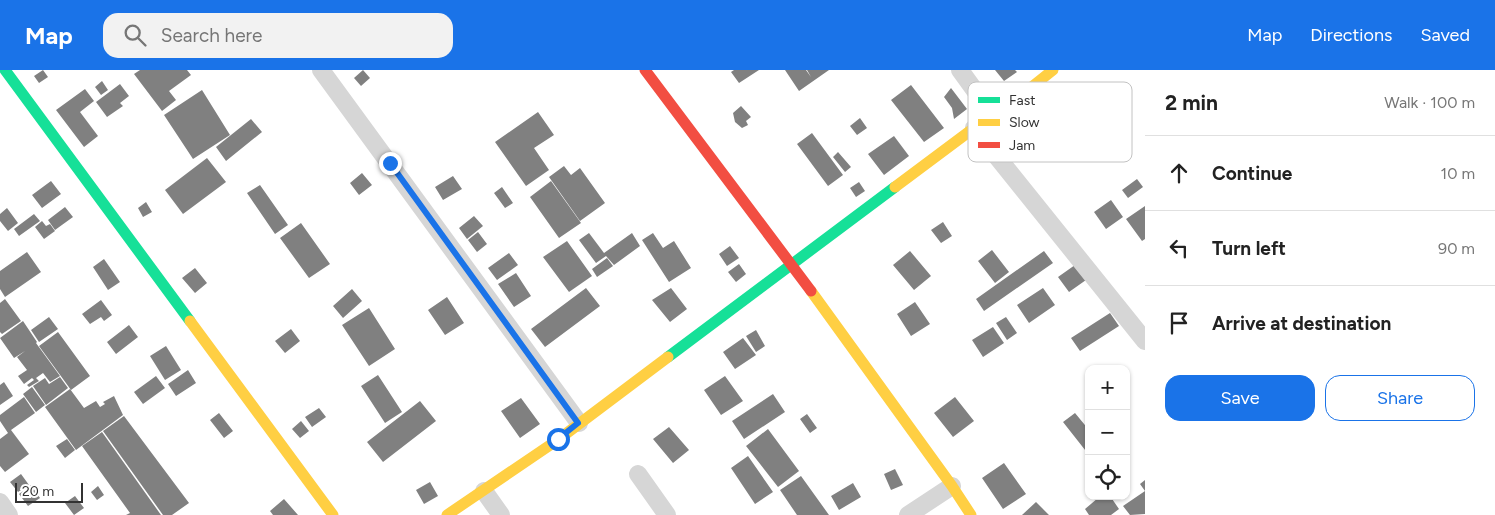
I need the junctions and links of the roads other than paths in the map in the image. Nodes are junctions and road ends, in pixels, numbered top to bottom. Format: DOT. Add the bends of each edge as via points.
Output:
graph roads {
  1 [pos="5,70"];
  2 [pos="321,70"];
  3 [pos="646,70"];
  4 [pos="960,70"];
  5 [pos="1053,70"];
  6 [pos="969,82"];
  7 [pos="1038,82"];
  8 [pos="968,132"];
  9 [pos="1001,162"];
  10 [pos="791,264"];
  11 [pos="1145,340"];
  12 [pos="578,423"];
  13 [pos="638,474"];
  14 [pos="952,486"];
  15 [pos="484,491"];
  16 [pos="0,502"];
  17 [pos="9,515"];
  18 [pos="333,515"];
  19 [pos="446,515"];
  20 [pos="501,515"];
  21 [pos="667,515"];
  22 [pos="908,515"];
  23 [pos="971,515"];
  1 -- 18 [label="street"];
  2 -- 12 [label="street"];
  3 -- 10 [label="street"];
  4 -- 6 [label="street"];
  5 -- 7 [label="street"];
  8 -- 10 [label="street"];
  9 -- 11 [label="street"];
  10 -- 12 [label="street"];
  10 -- 14 [label="street"];
  12 -- 15 [label="street"];
  13 -- 21 [label="street"];
  14 -- 22 [label="street"];
  14 -- 23 [label="street"];
  15 -- 19 [label="street"];
  15 -- 20 [label="street"];
  16 -- 17 [label="street"];
}
